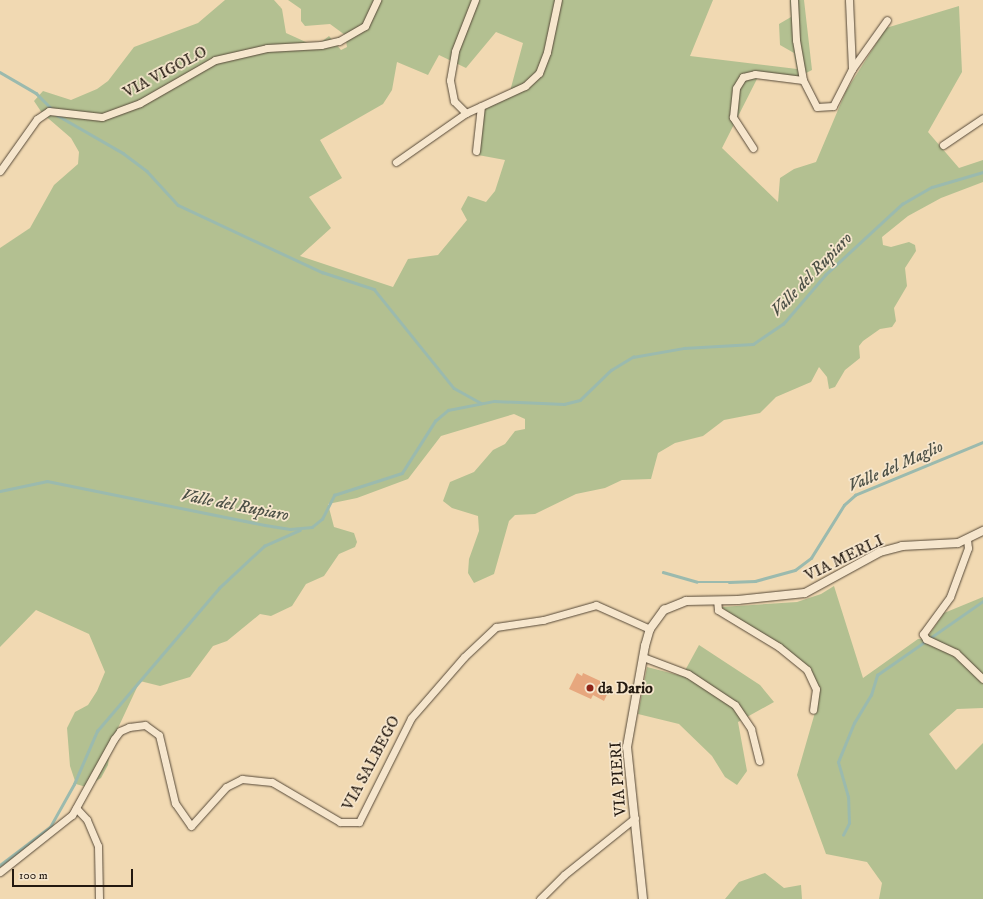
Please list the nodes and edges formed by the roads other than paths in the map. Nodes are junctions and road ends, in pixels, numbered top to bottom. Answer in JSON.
{"nodes":[{"id":1,"x":377,"y":0,"type":"edge"},
{"id":2,"x":476,"y":0,"type":"edge"},
{"id":3,"x":558,"y":0,"type":"edge"},
{"id":4,"x":794,"y":0,"type":"edge"},
{"id":5,"x":849,"y":0,"type":"edge"},
{"id":6,"x":887,"y":20,"type":"dead end"},
{"id":7,"x":852,"y":69,"type":"junction"},
{"id":8,"x":804,"y":80,"type":"junction"},
{"id":9,"x":481,"y":106,"type":"junction"},
{"id":10,"x":466,"y":113,"type":"junction"},
{"id":11,"x":983,"y":118,"type":"edge"},
{"id":12,"x":943,"y":145,"type":"dead end"},
{"id":13,"x":753,"y":148,"type":"dead end"},
{"id":14,"x":476,"y":151,"type":"dead end"},
{"id":15,"x":396,"y":162,"type":"dead end"},
{"id":16,"x":0,"y":171,"type":"edge"},
{"id":17,"x":983,"y":531,"type":"edge"},
{"id":18,"x":967,"y":539,"type":"junction"},
{"id":19,"x":717,"y":600,"type":"junction"},
{"id":20,"x":738,"y":600,"type":"joint"},
{"id":21,"x":650,"y":629,"type":"junction"},
{"id":22,"x":643,"y":658,"type":"junction"},
{"id":23,"x":983,"y":679,"type":"edge"},
{"id":24,"x":813,"y":710,"type":"dead end"},
{"id":25,"x":759,"y":761,"type":"dead end"},
{"id":26,"x":76,"y":808,"type":"junction"},
{"id":27,"x":635,"y":818,"type":"junction"},
{"id":28,"x":0,"y":872,"type":"edge"},
{"id":29,"x":99,"y":899,"type":"edge"},
{"id":30,"x":540,"y":899,"type":"edge"},
{"id":31,"x":643,"y":899,"type":"edge"}],
"edges":[{"from":1,"to":16,"type":"street","name":"VIA VIGOLO"},
{"from":2,"to":10,"type":"street"},
{"from":3,"to":9,"type":"street"},
{"from":4,"to":8,"type":"street"},
{"from":5,"to":7,"type":"street"},
{"from":6,"to":7,"type":"street"},
{"from":7,"to":8,"type":"street"},
{"from":8,"to":13,"type":"street"},
{"from":9,"to":10,"type":"street"},
{"from":9,"to":14,"type":"street"},
{"from":10,"to":15,"type":"street"},
{"from":11,"to":12,"type":"street"},
{"from":17,"to":18,"type":"street","name":"VIA MERLI"},
{"from":18,"to":20,"type":"street","name":"VIA MERLI"},
{"from":18,"to":23,"type":"street"},
{"from":19,"to":20,"type":"street","name":"VIA PIERI"},
{"from":19,"to":21,"type":"street","name":"VIA PIERI"},
{"from":19,"to":24,"type":"street"},
{"from":21,"to":22,"type":"street","name":"VIA PIERI"},
{"from":21,"to":26,"type":"street","name":"VIA SALBEGO"},
{"from":22,"to":25,"type":"street"},
{"from":22,"to":27,"type":"street","name":"VIA PIERI"},
{"from":26,"to":28,"type":"street","name":"VIA SALBEGO"},
{"from":26,"to":29,"type":"street"},
{"from":27,"to":30,"type":"street"},
{"from":27,"to":31,"type":"street","name":"VIA PIERI"}]}
